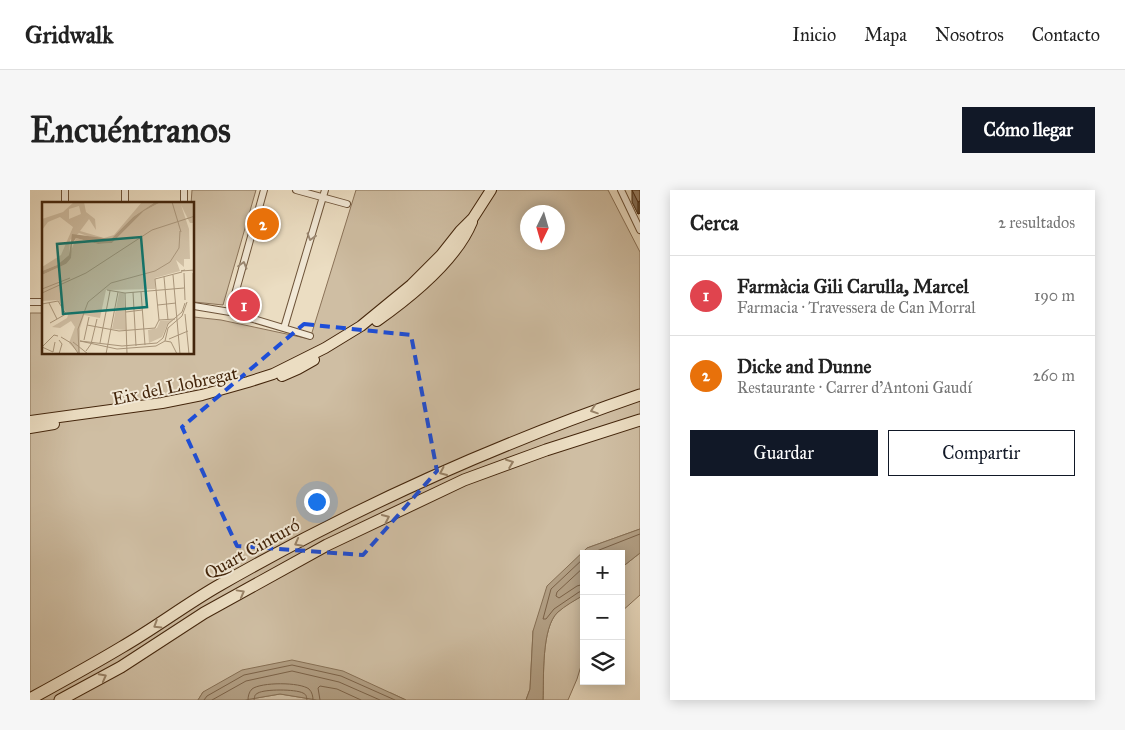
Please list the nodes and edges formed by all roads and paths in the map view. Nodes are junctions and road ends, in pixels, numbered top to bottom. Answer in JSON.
{"nodes":[{"id":1,"x":264,"y":190,"type":"edge"},
{"id":2,"x":296,"y":190,"type":"edge"},
{"id":3,"x":325,"y":190,"type":"edge"},
{"id":4,"x":491,"y":190,"type":"edge"},
{"id":5,"x":621,"y":190,"type":"edge"},
{"id":6,"x":322,"y":198,"type":"junction"},
{"id":7,"x":347,"y":204,"type":"dead end"},
{"id":8,"x":474,"y":218,"type":"junction"},
{"id":9,"x":640,"y":230,"type":"edge"},
{"id":10,"x":195,"y":306,"type":"edge"},
{"id":11,"x":230,"y":312,"type":"junction"},
{"id":12,"x":284,"y":328,"type":"junction"},
{"id":13,"x":310,"y":336,"type":"dead end"},
{"id":14,"x":640,"y":394,"type":"edge"},
{"id":15,"x":640,"y":420,"type":"edge"},
{"id":16,"x":30,"y":421,"type":"edge"},
{"id":17,"x":30,"y":428,"type":"edge"},
{"id":18,"x":30,"y":699,"type":"edge"},
{"id":19,"x":60,"y":700,"type":"edge"}],
"edges":[{"from":11,"to":1,"type":"street","one_way":true},
{"from":2,"to":6,"type":"street"},
{"from":3,"to":6,"type":"street"},
{"from":4,"to":8,"type":"highway","name":"Eix del Llobregat"},
{"from":5,"to":9,"type":"street"},
{"from":6,"to":7,"type":"street"},
{"from":6,"to":12,"type":"street","one_way":true},
{"from":8,"to":16,"type":"highway","name":"Eix del Llobregat"},
{"from":8,"to":17,"type":"highway","name":"Eix del Llobregat"},
{"from":10,"to":11,"type":"street"},
{"from":11,"to":12,"type":"street"},
{"from":12,"to":13,"type":"street"},
{"from":14,"to":18,"type":"highway","name":"Quart Cinturó","one_way":true},
{"from":19,"to":15,"type":"highway","name":"Quart Cinturó","one_way":true}]}
